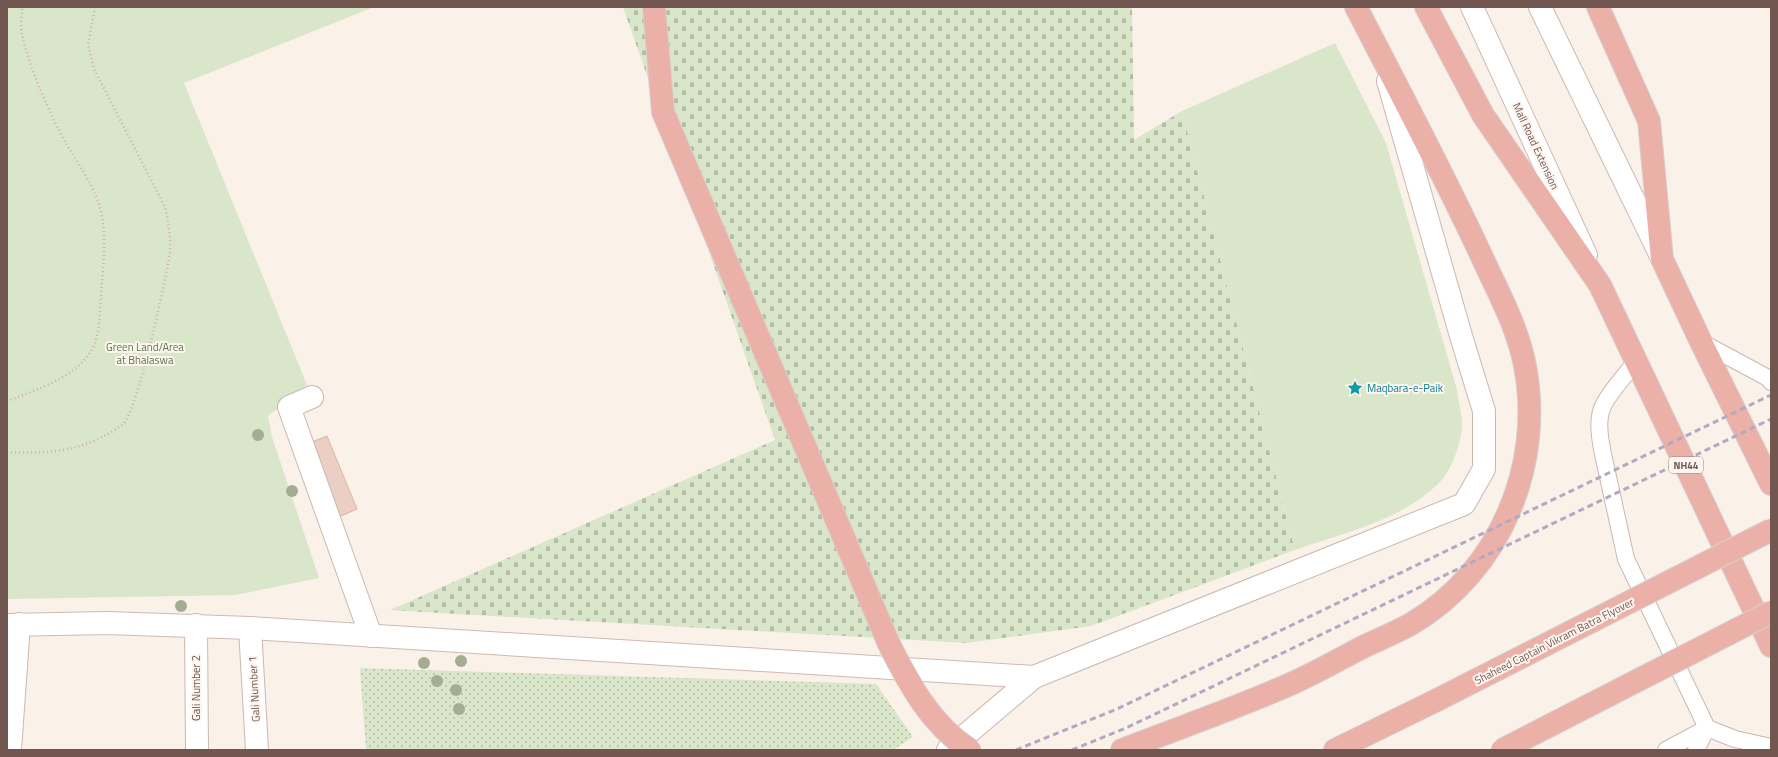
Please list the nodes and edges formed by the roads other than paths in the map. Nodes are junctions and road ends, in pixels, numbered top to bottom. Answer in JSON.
{"nodes":[{"id":1,"x":654,"y":7,"type":"edge"},
{"id":2,"x":1356,"y":7,"type":"edge"},
{"id":3,"x":1426,"y":7,"type":"edge"},
{"id":4,"x":1472,"y":7,"type":"edge"},
{"id":5,"x":1540,"y":7,"type":"edge"},
{"id":6,"x":1598,"y":7,"type":"edge"},
{"id":7,"x":1382,"y":56,"type":"junction"},
{"id":8,"x":1662,"y":258,"type":"junction"},
{"id":9,"x":1600,"y":285,"type":"junction"},
{"id":10,"x":1701,"y":342,"type":"junction"},
{"id":11,"x":1636,"y":361,"type":"junction"},
{"id":12,"x":1771,"y":382,"type":"edge"},
{"id":13,"x":312,"y":397,"type":"dead end"},
{"id":14,"x":1771,"y":484,"type":"edge"},
{"id":15,"x":1771,"y":530,"type":"edge"},
{"id":16,"x":1771,"y":612,"type":"edge"},
{"id":17,"x":13,"y":624,"type":"edge"},
{"id":18,"x":196,"y":626,"type":"junction"},
{"id":19,"x":250,"y":628,"type":"junction"},
{"id":20,"x":370,"y":636,"type":"junction"},
{"id":21,"x":1771,"y":646,"type":"edge"},
{"id":22,"x":1034,"y":677,"type":"junction"},
{"id":23,"x":1707,"y":728,"type":"junction"},
{"id":24,"x":1771,"y":747,"type":"edge"},
{"id":25,"x":10,"y":750,"type":"edge"},
{"id":26,"x":197,"y":750,"type":"edge"},
{"id":27,"x":257,"y":750,"type":"edge"},
{"id":28,"x":948,"y":750,"type":"edge"},
{"id":29,"x":970,"y":750,"type":"edge"},
{"id":30,"x":1122,"y":750,"type":"edge"},
{"id":31,"x":1335,"y":750,"type":"edge"},
{"id":32,"x":1502,"y":750,"type":"edge"},
{"id":33,"x":1666,"y":750,"type":"edge"},
{"id":34,"x":1696,"y":750,"type":"edge"}],
"edges":[{"from":1,"to":29,"type":"highway","bridge":true},
{"from":2,"to":7,"type":"highway"},
{"from":3,"to":9,"type":"highway"},
{"from":4,"to":9,"type":"street","name":"Mall Road Extension"},
{"from":5,"to":8,"type":"street"},
{"from":6,"to":8,"type":"highway"},
{"from":7,"to":22,"type":"street"},
{"from":7,"to":30,"type":"highway"},
{"from":8,"to":10,"type":"highway"},
{"from":9,"to":11,"type":"highway","number":"NH44"},
{"from":10,"to":12,"type":"lane"},
{"from":10,"to":14,"type":"highway"},
{"from":11,"to":21,"type":"highway","number":"NH44"},
{"from":11,"to":23,"type":"lane"},
{"from":13,"to":20,"type":"street"},
{"from":15,"to":31,"type":"highway","name":"Shaheed Captain Vikram Batra Flyover","bridge":true},
{"from":16,"to":32,"type":"highway","bridge":true},
{"from":17,"to":18,"type":"street"},
{"from":17,"to":25,"type":"street"},
{"from":18,"to":19,"type":"street"},
{"from":18,"to":26,"type":"street","name":"Gali Number 2"},
{"from":19,"to":20,"type":"street"},
{"from":19,"to":27,"type":"street","name":"Gali Number 1"},
{"from":20,"to":22,"type":"street"},
{"from":22,"to":28,"type":"street"},
{"from":23,"to":24,"type":"lane"},
{"from":23,"to":33,"type":"lane"},
{"from":23,"to":34,"type":"lane"}]}
